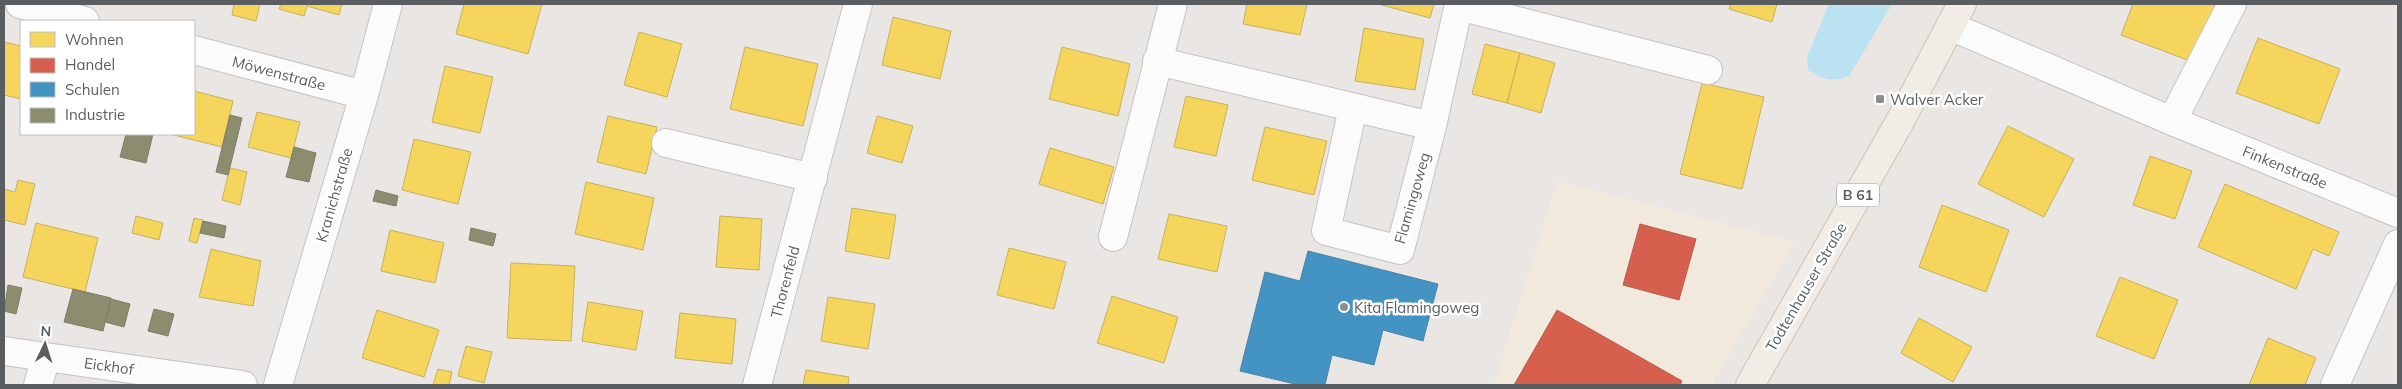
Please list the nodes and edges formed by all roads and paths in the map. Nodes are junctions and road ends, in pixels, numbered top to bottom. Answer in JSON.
{"nodes":[{"id":1,"x":20,"y":4,"type":"edge"},
{"id":2,"x":388,"y":4,"type":"edge"},
{"id":3,"x":858,"y":4,"type":"edge"},
{"id":4,"x":1173,"y":4,"type":"edge"},
{"id":5,"x":2232,"y":4,"type":"edge"},
{"id":6,"x":1459,"y":5,"type":"edge"},
{"id":7,"x":1956,"y":15,"type":"edge"},
{"id":8,"x":81,"y":20,"type":"edge"},
{"id":9,"x":195,"y":50,"type":"edge"},
{"id":10,"x":1157,"y":61,"type":"junction"},
{"id":11,"x":1708,"y":70,"type":"dead end"},
{"id":12,"x":364,"y":96,"type":"junction"},
{"id":13,"x":1353,"y":108,"type":"junction"},
{"id":14,"x":2172,"y":121,"type":"junction"},
{"id":15,"x":1432,"y":126,"type":"junction"},
{"id":16,"x":666,"y":144,"type":"dead end"},
{"id":17,"x":814,"y":178,"type":"junction"},
{"id":18,"x":2398,"y":213,"type":"edge"},
{"id":19,"x":1114,"y":237,"type":"dead end"},
{"id":20,"x":2398,"y":244,"type":"edge"},
{"id":21,"x":4,"y":351,"type":"edge"},
{"id":22,"x":46,"y":357,"type":"junction"},
{"id":23,"x":38,"y":385,"type":"edge"},
{"id":24,"x":243,"y":385,"type":"edge"},
{"id":25,"x":278,"y":385,"type":"edge"},
{"id":26,"x":757,"y":385,"type":"edge"},
{"id":27,"x":1750,"y":385,"type":"edge"},
{"id":28,"x":2335,"y":385,"type":"edge"}],
"edges":[{"from":1,"to":8,"type":"street"},
{"from":2,"to":12,"type":"street","name":"Kranichstraße"},
{"from":3,"to":17,"type":"street","name":"Thorenfeld"},
{"from":4,"to":10,"type":"street"},
{"from":5,"to":14,"type":"street"},
{"from":6,"to":11,"type":"street","name":"Flamingoweg"},
{"from":6,"to":15,"type":"street","name":"Flamingoweg"},
{"from":7,"to":14,"type":"street","name":"Finkenstraße"},
{"from":7,"to":27,"type":"main road","name":"Todtenhauser Straße","number":"B 61"},
{"from":9,"to":12,"type":"street","name":"Möwenstraße"},
{"from":10,"to":13,"type":"street"},
{"from":10,"to":19,"type":"street"},
{"from":12,"to":25,"type":"street","name":"Kranichstraße"},
{"from":13,"to":15,"type":"street"},
{"from":13,"to":15,"type":"street","name":"Flamingoweg"},
{"from":14,"to":18,"type":"street","name":"Finkenstraße"},
{"from":16,"to":17,"type":"street"},
{"from":17,"to":26,"type":"street","name":"Thorenfeld"},
{"from":20,"to":28,"type":"street"},
{"from":21,"to":22,"type":"street","name":"Eickhof"},
{"from":22,"to":23,"type":"street"},
{"from":22,"to":24,"type":"street","name":"Eickhof"}]}
